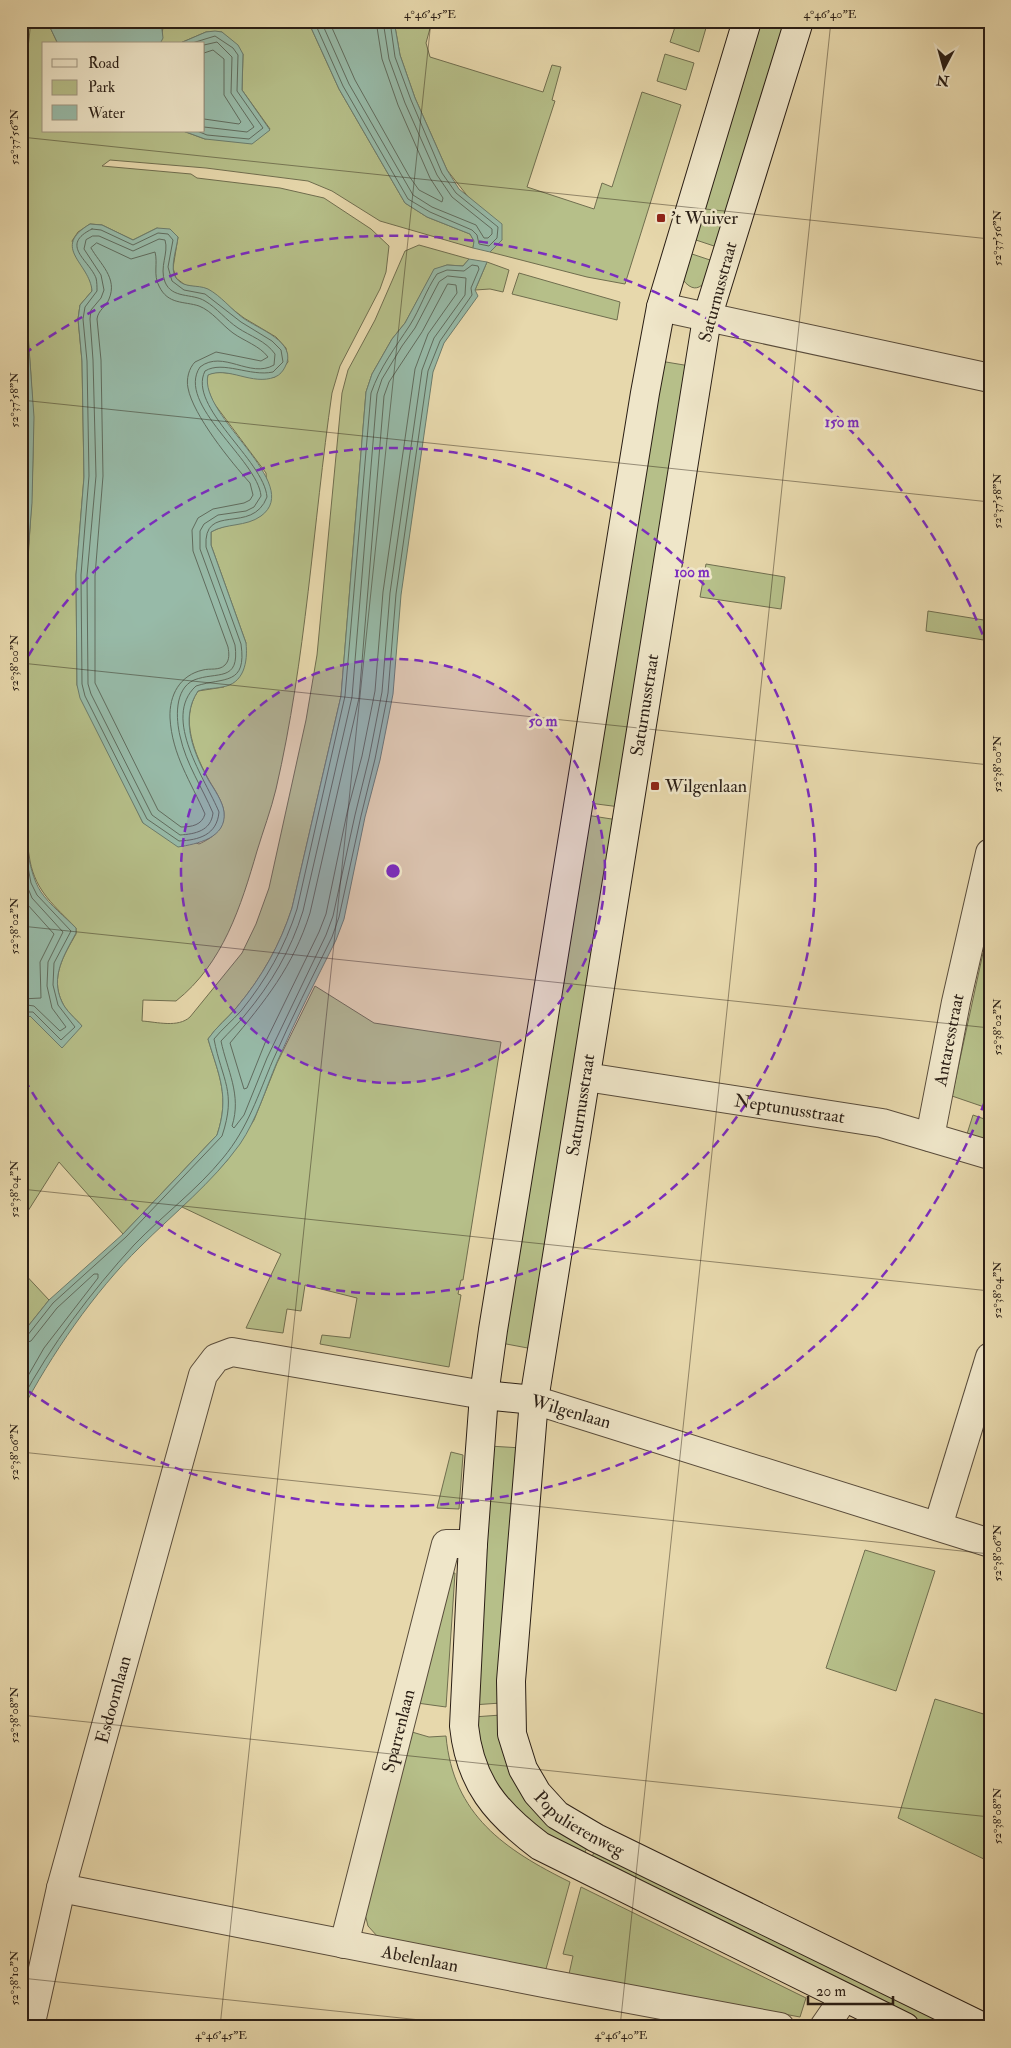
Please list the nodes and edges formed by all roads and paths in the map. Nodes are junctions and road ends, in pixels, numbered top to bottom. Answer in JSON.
{"nodes":[{"id":1,"x":747,"y":21,"type":"edge"},
{"id":2,"x":799,"y":21,"type":"edge"},
{"id":3,"x":660,"y":306,"type":"junction"},
{"id":4,"x":708,"y":318,"type":"junction"},
{"id":5,"x":990,"y":378,"type":"edge"},
{"id":6,"x":990,"y":853,"type":"edge"},
{"id":7,"x":980,"y":944,"type":"edge"},
{"id":8,"x":586,"y":1077,"type":"junction"},
{"id":9,"x":930,"y":1137,"type":"junction"},
{"id":10,"x":990,"y":1155,"type":"edge"},
{"id":11,"x":990,"y":1357,"type":"edge"},
{"id":12,"x":203,"y":1375,"type":"joint"},
{"id":13,"x":484,"y":1395,"type":"junction"},
{"id":14,"x":534,"y":1400,"type":"junction"},
{"id":15,"x":938,"y":1526,"type":"junction"},
{"id":16,"x":990,"y":1543,"type":"edge"},
{"id":17,"x":473,"y":1544,"type":"junction"},
{"id":18,"x":61,"y":1888,"type":"junction"},
{"id":19,"x":344,"y":1944,"type":"junction"},
{"id":20,"x":844,"y":1998,"type":"junction"},
{"id":21,"x":30,"y":2027,"type":"edge"},
{"id":22,"x":780,"y":2027,"type":"edge"},
{"id":23,"x":824,"y":2027,"type":"edge"},
{"id":24,"x":904,"y":2027,"type":"edge"},
{"id":25,"x":983,"y":2027,"type":"edge"}],
"edges":[{"from":1,"to":3,"type":"street"},
{"from":2,"to":4,"type":"street","name":"Saturnusstraat"},
{"from":3,"to":4,"type":"street"},
{"from":3,"to":13,"type":"street"},
{"from":4,"to":5,"type":"street"},
{"from":4,"to":8,"type":"street","name":"Saturnusstraat"},
{"from":6,"to":7,"type":"street","name":"Antaresstraat"},
{"from":7,"to":9,"type":"street","name":"Antaresstraat"},
{"from":8,"to":9,"type":"street","name":"Neptunusstraat"},
{"from":8,"to":14,"type":"street","name":"Saturnusstraat"},
{"from":9,"to":10,"type":"street","name":"Neptunusstraat"},
{"from":11,"to":15,"type":"street"},
{"from":12,"to":13,"type":"street","name":"Wilgenlaan"},
{"from":12,"to":18,"type":"street","name":"Esdoornlaan"},
{"from":13,"to":14,"type":"street","name":"Wilgenlaan"},
{"from":13,"to":17,"type":"street","name":"Populierenweg"},
{"from":14,"to":15,"type":"street","name":"Wilgenlaan"},
{"from":14,"to":25,"type":"street","name":"Populierenweg"},
{"from":15,"to":16,"type":"street","name":"Wilgenlaan"},
{"from":17,"to":19,"type":"street","name":"Sparrenlaan"},
{"from":17,"to":20,"type":"street","name":"Populierenweg"},
{"from":18,"to":19,"type":"street","name":"Abelenlaan"},
{"from":18,"to":21,"type":"street","name":"Esdoornlaan"},
{"from":19,"to":22,"type":"street","name":"Abelenlaan"},
{"from":20,"to":23,"type":"street"},
{"from":20,"to":24,"type":"street","name":"Populierenweg"}]}
